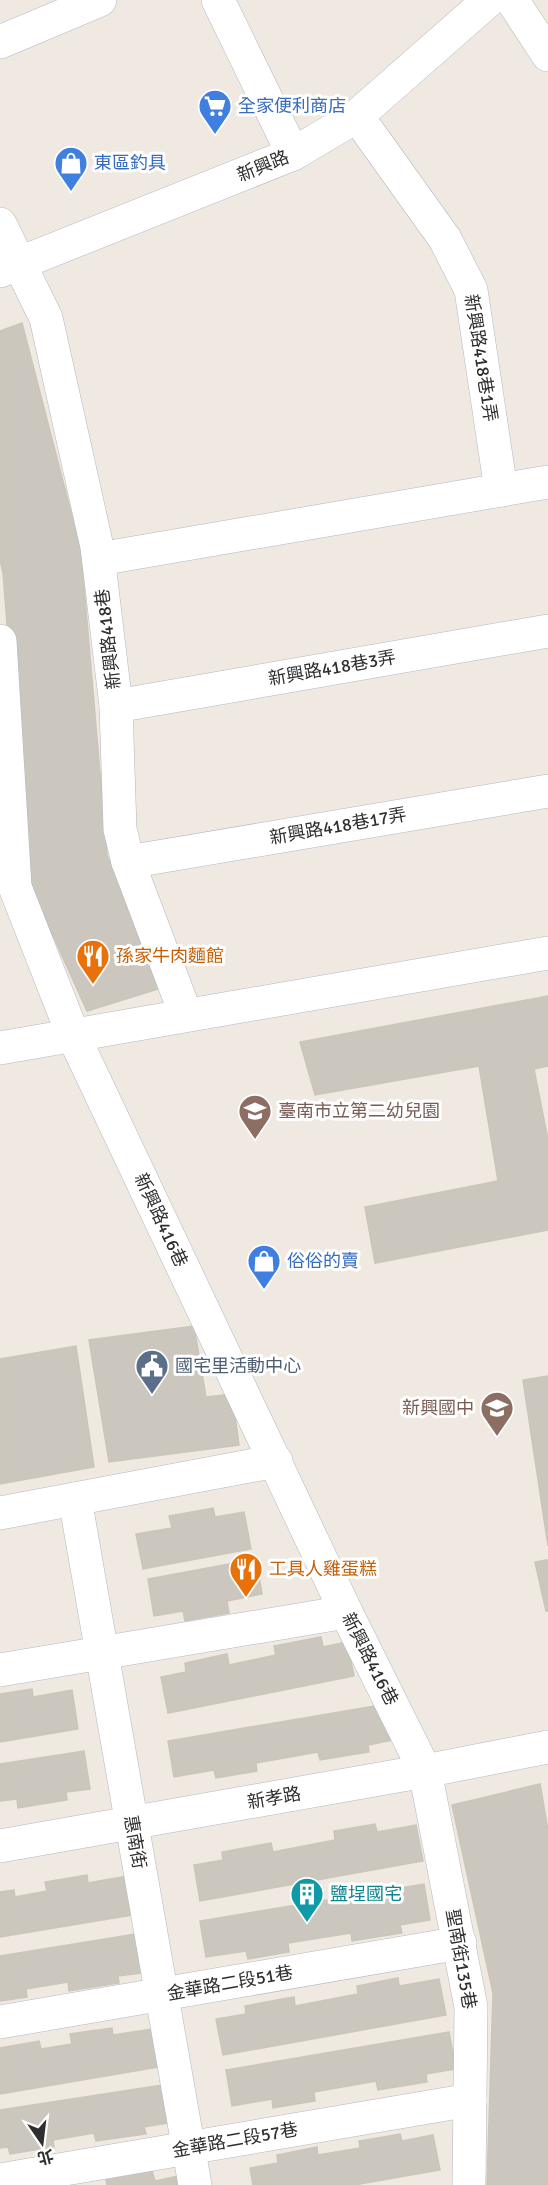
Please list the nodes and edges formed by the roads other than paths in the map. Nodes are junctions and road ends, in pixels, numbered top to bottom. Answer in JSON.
{"nodes":[{"id":1,"x":100,"y":0,"type":"edge"},
{"id":2,"x":218,"y":0,"type":"edge"},
{"id":3,"x":489,"y":0,"type":"edge"},
{"id":4,"x":512,"y":0,"type":"edge"},
{"id":5,"x":0,"y":42,"type":"edge"},
{"id":6,"x":548,"y":55,"type":"edge"},
{"id":7,"x":357,"y":116,"type":"junction"},
{"id":8,"x":293,"y":154,"type":"junction"},
{"id":9,"x":0,"y":224,"type":"edge"},
{"id":10,"x":10,"y":267,"type":"edge"},
{"id":11,"x":548,"y":482,"type":"edge"},
{"id":12,"x":501,"y":490,"type":"junction"},
{"id":13,"x":99,"y":559,"type":"junction"},
{"id":14,"x":548,"y":631,"type":"edge"},
{"id":15,"x":0,"y":641,"type":"edge"},
{"id":16,"x":116,"y":706,"type":"junction"},
{"id":17,"x":3,"y":736,"type":"edge"},
{"id":18,"x":548,"y":791,"type":"edge"},
{"id":19,"x":128,"y":862,"type":"junction"},
{"id":20,"x":8,"y":888,"type":"edge"},
{"id":21,"x":548,"y":953,"type":"edge"},
{"id":22,"x":186,"y":1015,"type":"junction"},
{"id":23,"x":73,"y":1035,"type":"junction"},
{"id":24,"x":0,"y":1048,"type":"edge"},
{"id":25,"x":276,"y":1461,"type":"junction"},
{"id":26,"x":75,"y":1499,"type":"junction"},
{"id":27,"x":0,"y":1513,"type":"edge"},
{"id":28,"x":346,"y":1612,"type":"junction"},
{"id":29,"x":102,"y":1653,"type":"junction"},
{"id":30,"x":0,"y":1670,"type":"edge"},
{"id":31,"x":548,"y":1747,"type":"edge"},
{"id":32,"x":426,"y":1771,"type":"junction"},
{"id":33,"x":132,"y":1823,"type":"junction"},
{"id":34,"x":0,"y":1846,"type":"edge"},
{"id":35,"x":460,"y":1943,"type":"junction"},
{"id":36,"x":161,"y":1995,"type":"junction"},
{"id":37,"x":0,"y":2022,"type":"edge"},
{"id":38,"x":470,"y":2100,"type":"junction"},
{"id":39,"x":188,"y":2148,"type":"junction"},
{"id":40,"x":0,"y":2180,"type":"edge"},
{"id":41,"x":195,"y":2185,"type":"edge"},
{"id":42,"x":469,"y":2185,"type":"edge"}],
"edges":[{"from":1,"to":5,"type":"street"},
{"from":2,"to":8,"type":"street"},
{"from":3,"to":7,"type":"street","name":"新興路"},
{"from":4,"to":6,"type":"street"},
{"from":7,"to":8,"type":"street","name":"新興路"},
{"from":7,"to":12,"type":"street","name":"新興路418巷1弄"},
{"from":8,"to":10,"type":"street","name":"新興路"},
{"from":9,"to":10,"type":"street","name":"新興路418巷"},
{"from":10,"to":13,"type":"street","name":"新興路418巷"},
{"from":11,"to":12,"type":"street"},
{"from":12,"to":13,"type":"street"},
{"from":13,"to":16,"type":"street","name":"新興路418巷"},
{"from":14,"to":16,"type":"street","name":"新興路418巷3弄"},
{"from":15,"to":17,"type":"street","name":"新興路416巷"},
{"from":16,"to":19,"type":"street","name":"新興路418巷"},
{"from":17,"to":20,"type":"street","name":"新興路416巷"},
{"from":18,"to":19,"type":"street","name":"新興路418巷17弄"},
{"from":19,"to":22,"type":"street","name":"新興路418巷"},
{"from":20,"to":23,"type":"street","name":"新興路416巷"},
{"from":21,"to":22,"type":"street"},
{"from":22,"to":23,"type":"street"},
{"from":23,"to":24,"type":"street"},
{"from":23,"to":25,"type":"street","name":"新興路416巷"},
{"from":25,"to":26,"type":"street"},
{"from":25,"to":28,"type":"street","name":"新興路416巷"},
{"from":26,"to":27,"type":"street"},
{"from":26,"to":29,"type":"street","name":"惠南街"},
{"from":28,"to":29,"type":"street"},
{"from":28,"to":32,"type":"street","name":"新興路416巷"},
{"from":29,"to":30,"type":"street"},
{"from":29,"to":33,"type":"street","name":"惠南街"},
{"from":31,"to":32,"type":"street","name":"新孝路"},
{"from":32,"to":33,"type":"street","name":"新孝路"},
{"from":32,"to":35,"type":"street","name":"聖南街135巷"},
{"from":33,"to":34,"type":"street","name":"新孝路"},
{"from":33,"to":36,"type":"street","name":"惠南街"},
{"from":35,"to":36,"type":"street","name":"金華路二段51巷"},
{"from":35,"to":38,"type":"street","name":"聖南街135巷"},
{"from":36,"to":37,"type":"street","name":"金華路二段51巷"},
{"from":36,"to":39,"type":"street","name":"惠南街"},
{"from":38,"to":39,"type":"street","name":"金華路二段57巷"},
{"from":38,"to":42,"type":"street","name":"聖南街135巷"},
{"from":39,"to":40,"type":"street","name":"金華路二段57巷"},
{"from":39,"to":41,"type":"street","name":"惠南街"}]}
